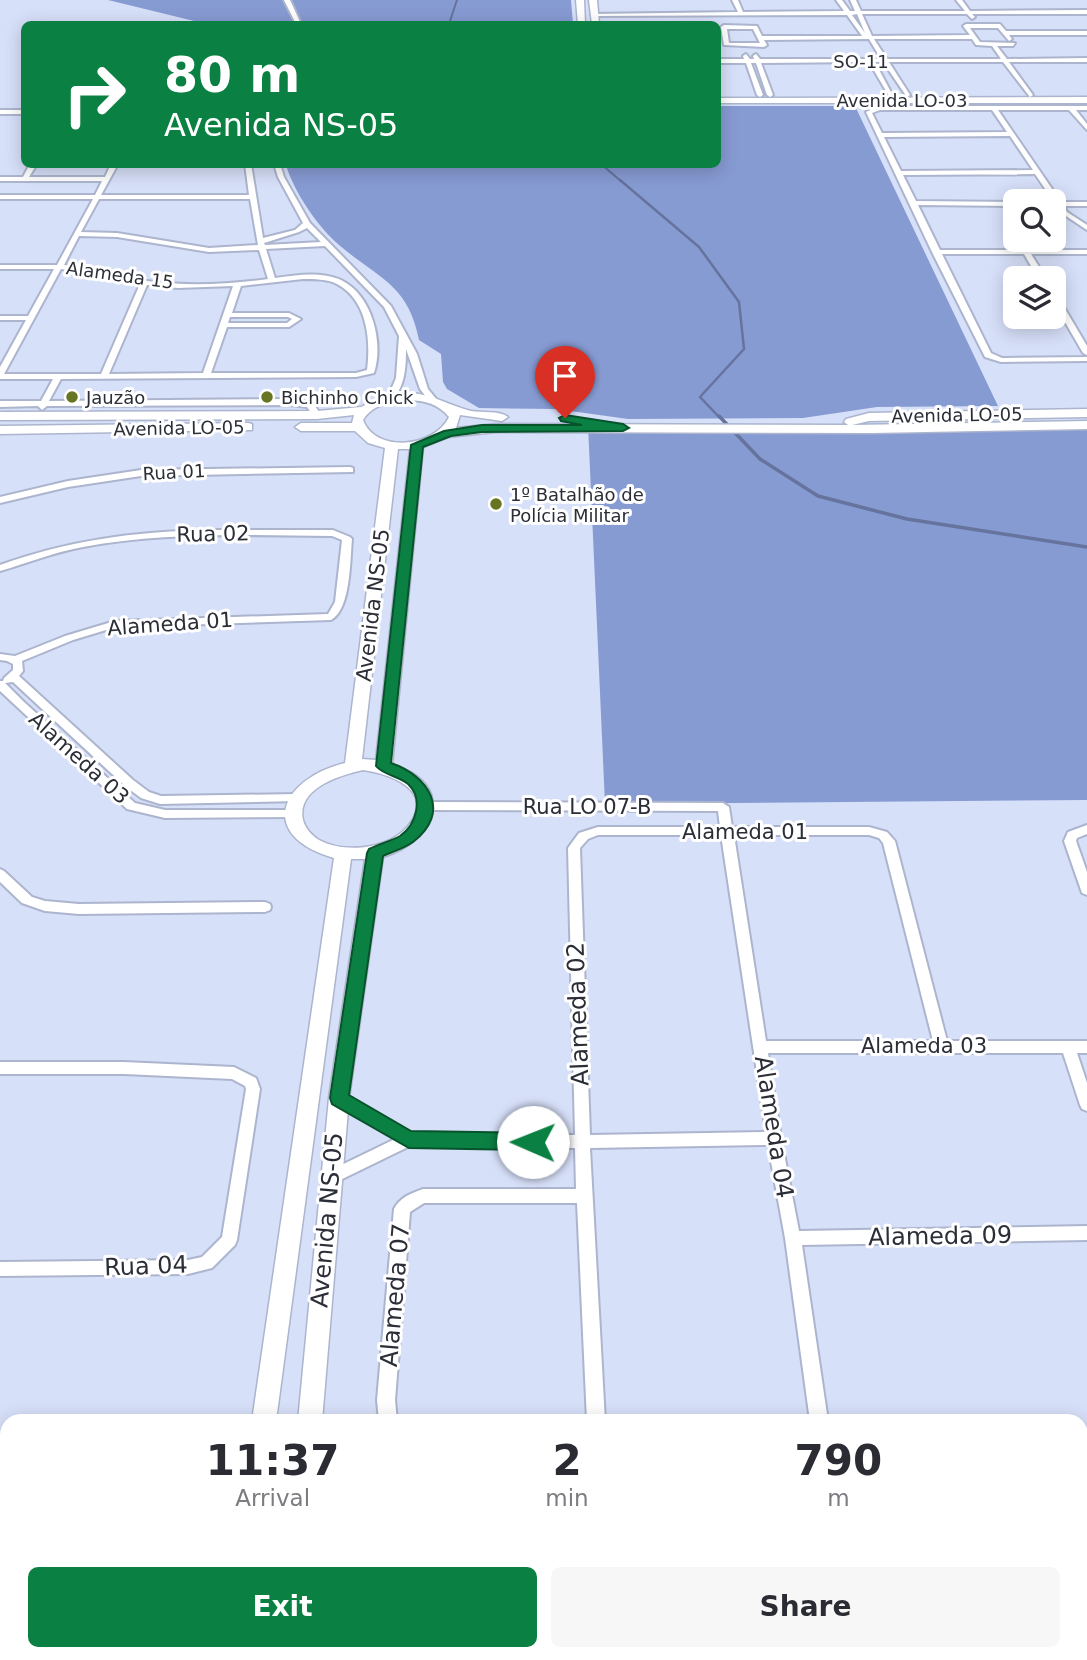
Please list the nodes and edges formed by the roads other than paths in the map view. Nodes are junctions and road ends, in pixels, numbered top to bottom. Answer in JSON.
{"nodes":[{"id":1,"x":287,"y":0,"type":"edge"},
{"id":2,"x":580,"y":0,"type":"edge"},
{"id":3,"x":593,"y":0,"type":"edge"},
{"id":4,"x":726,"y":0,"type":"edge"},
{"id":5,"x":735,"y":0,"type":"edge"},
{"id":6,"x":839,"y":0,"type":"edge"},
{"id":7,"x":853,"y":0,"type":"edge"},
{"id":8,"x":962,"y":0,"type":"edge"},
{"id":9,"x":1087,"y":12,"type":"edge"},
{"id":10,"x":732,"y":13,"type":"junction"},
{"id":11,"x":741,"y":13,"type":"junction"},
{"id":12,"x":847,"y":13,"type":"junction"},
{"id":13,"x":861,"y":13,"type":"junction"},
{"id":14,"x":972,"y":13,"type":"junction"},
{"id":15,"x":595,"y":14,"type":"junction"},
{"id":16,"x":298,"y":21,"type":"edge"},
{"id":17,"x":582,"y":21,"type":"edge"},
{"id":18,"x":596,"y":21,"type":"edge"},
{"id":19,"x":981,"y":26,"type":"junction"},
{"id":20,"x":972,"y":35,"type":"junction"},
{"id":21,"x":1006,"y":35,"type":"junction"},
{"id":22,"x":1087,"y":35,"type":"edge"},
{"id":23,"x":759,"y":36,"type":"junction"},
{"id":24,"x":866,"y":36,"type":"junction"},
{"id":25,"x":721,"y":37,"type":"edge"},
{"id":26,"x":994,"y":45,"type":"junction"},
{"id":27,"x":1003,"y":45,"type":"junction"},
{"id":28,"x":743,"y":46,"type":"junction"},
{"id":29,"x":752,"y":46,"type":"junction"},
{"id":30,"x":1004,"y":60,"type":"junction"},
{"id":31,"x":1012,"y":60,"type":"junction"},
{"id":32,"x":1087,"y":60,"type":"edge"},
{"id":33,"x":721,"y":61,"type":"edge"},
{"id":34,"x":748,"y":61,"type":"junction"},
{"id":35,"x":757,"y":61,"type":"junction"},
{"id":36,"x":873,"y":61,"type":"junction"},
{"id":37,"x":884,"y":61,"type":"junction"},
{"id":38,"x":1033,"y":94,"type":"junction"},
{"id":39,"x":721,"y":95,"type":"edge"},
{"id":40,"x":765,"y":95,"type":"junction"},
{"id":41,"x":891,"y":95,"type":"junction"},
{"id":42,"x":907,"y":95,"type":"junction"},
{"id":43,"x":1087,"y":97,"type":"edge"},
{"id":44,"x":721,"y":101,"type":"edge"},
{"id":45,"x":994,"y":108,"type":"junction"},
{"id":46,"x":1071,"y":108,"type":"junction"},
{"id":47,"x":1087,"y":108,"type":"edge"},
{"id":48,"x":0,"y":112,"type":"edge"},
{"id":49,"x":21,"y":112,"type":"edge"},
{"id":50,"x":1087,"y":128,"type":"edge"},
{"id":51,"x":1012,"y":134,"type":"junction"},
{"id":52,"x":880,"y":135,"type":"junction"},
{"id":53,"x":32,"y":168,"type":"edge"},
{"id":54,"x":113,"y":168,"type":"edge"},
{"id":55,"x":248,"y":168,"type":"edge"},
{"id":56,"x":279,"y":168,"type":"edge"},
{"id":57,"x":1037,"y":172,"type":"junction"},
{"id":58,"x":898,"y":173,"type":"junction"},
{"id":59,"x":0,"y":179,"type":"edge"},
{"id":60,"x":25,"y":179,"type":"junction"},
{"id":61,"x":107,"y":179,"type":"junction"},
{"id":62,"x":1048,"y":189,"type":"edge"},
{"id":63,"x":0,"y":197,"type":"edge"},
{"id":64,"x":98,"y":197,"type":"junction"},
{"id":65,"x":252,"y":197,"type":"junction"},
{"id":66,"x":913,"y":203,"type":"junction"},
{"id":67,"x":1003,"y":204,"type":"edge"},
{"id":68,"x":1066,"y":204,"type":"edge"},
{"id":69,"x":1087,"y":204,"type":"edge"},
{"id":70,"x":1066,"y":213,"type":"edge"},
{"id":71,"x":1066,"y":214,"type":"edge"},
{"id":72,"x":1087,"y":215,"type":"edge"},
{"id":73,"x":307,"y":224,"type":"junction"},
{"id":74,"x":83,"y":226,"type":"junction"},
{"id":75,"x":1087,"y":228,"type":"edge"},
{"id":76,"x":78,"y":234,"type":"junction"},
{"id":77,"x":325,"y":244,"type":"junction"},
{"id":78,"x":261,"y":245,"type":"junction"},
{"id":79,"x":936,"y":252,"type":"junction"},
{"id":80,"x":1003,"y":252,"type":"edge"},
{"id":81,"x":1026,"y":252,"type":"edge"},
{"id":82,"x":1066,"y":252,"type":"edge"},
{"id":83,"x":1087,"y":252,"type":"edge"},
{"id":84,"x":1035,"y":266,"type":"edge"},
{"id":85,"x":0,"y":267,"type":"edge"},
{"id":86,"x":61,"y":267,"type":"junction"},
{"id":87,"x":272,"y":281,"type":"junction"},
{"id":88,"x":144,"y":282,"type":"junction"},
{"id":89,"x":238,"y":284,"type":"junction"},
{"id":90,"x":228,"y":315,"type":"junction"},
{"id":91,"x":1066,"y":317,"type":"edge"},
{"id":92,"x":0,"y":318,"type":"edge"},
{"id":93,"x":32,"y":318,"type":"junction"},
{"id":94,"x":224,"y":325,"type":"junction"},
{"id":95,"x":402,"y":337,"type":"junction"},
{"id":96,"x":1087,"y":353,"type":"edge"},
{"id":97,"x":1087,"y":359,"type":"edge"},
{"id":98,"x":0,"y":376,"type":"edge"},
{"id":99,"x":104,"y":376,"type":"junction"},
{"id":100,"x":206,"y":376,"type":"junction"},
{"id":101,"x":58,"y":377,"type":"junction"},
{"id":102,"x":389,"y":399,"type":"junction"},
{"id":103,"x":433,"y":400,"type":"junction"},
{"id":104,"x":0,"y":404,"type":"edge"},
{"id":105,"x":41,"y":409,"type":"junction"},
{"id":106,"x":451,"y":409,"type":"junction"},
{"id":107,"x":364,"y":410,"type":"junction"},
{"id":108,"x":1087,"y":413,"type":"edge"},
{"id":109,"x":0,"y":416,"type":"edge"},
{"id":110,"x":1087,"y":425,"type":"edge"},
{"id":111,"x":358,"y":427,"type":"junction"},
{"id":112,"x":829,"y":427,"type":"junction"},
{"id":113,"x":623,"y":428,"type":"junction"},
{"id":114,"x":0,"y":429,"type":"edge"},
{"id":115,"x":448,"y":433,"type":"junction"},
{"id":116,"x":392,"y":445,"type":"junction"},
{"id":117,"x":417,"y":445,"type":"junction"},
{"id":118,"x":350,"y":470,"type":"dead end"},
{"id":119,"x":0,"y":500,"type":"edge"},
{"id":120,"x":0,"y":568,"type":"edge"},
{"id":121,"x":331,"y":617,"type":"joint"},
{"id":122,"x":0,"y":657,"type":"edge"},
{"id":123,"x":15,"y":660,"type":"junction"},
{"id":124,"x":14,"y":677,"type":"junction"},
{"id":125,"x":0,"y":684,"type":"edge"},
{"id":126,"x":353,"y":765,"type":"junction"},
{"id":127,"x":384,"y":766,"type":"junction"},
{"id":128,"x":295,"y":806,"type":"junction"},
{"id":129,"x":425,"y":806,"type":"junction"},
{"id":130,"x":1087,"y":829,"type":"edge"},
{"id":131,"x":598,"y":831,"type":"joint"},
{"id":132,"x":728,"y":833,"type":"junction"},
{"id":133,"x":375,"y":853,"type":"junction"},
{"id":134,"x":343,"y":855,"type":"junction"},
{"id":135,"x":0,"y":874,"type":"edge"},
{"id":136,"x":1087,"y":890,"type":"edge"},
{"id":137,"x":265,"y":907,"type":"dead end"},
{"id":138,"x":941,"y":1046,"type":"junction"},
{"id":139,"x":761,"y":1047,"type":"junction"},
{"id":140,"x":1068,"y":1047,"type":"junction"},
{"id":141,"x":1087,"y":1047,"type":"edge"},
{"id":142,"x":0,"y":1069,"type":"edge"},
{"id":143,"x":339,"y":1098,"type":"junction"},
{"id":144,"x":1087,"y":1105,"type":"edge"},
{"id":145,"x":774,"y":1138,"type":"junction"},
{"id":146,"x":409,"y":1140,"type":"junction"},
{"id":147,"x":582,"y":1142,"type":"junction"},
{"id":148,"x":330,"y":1178,"type":"junction"},
{"id":149,"x":584,"y":1196,"type":"junction"},
{"id":150,"x":1087,"y":1233,"type":"edge"},
{"id":151,"x":793,"y":1238,"type":"junction"},
{"id":152,"x":0,"y":1269,"type":"edge"},
{"id":153,"x":386,"y":1400,"type":"joint"},
{"id":154,"x":265,"y":1414,"type":"edge"},
{"id":155,"x":311,"y":1414,"type":"edge"},
{"id":156,"x":387,"y":1414,"type":"edge"},
{"id":157,"x":596,"y":1414,"type":"edge"},
{"id":158,"x":818,"y":1414,"type":"edge"}],
"edges":[{"from":1,"to":16,"type":"street"},
{"from":2,"to":17,"type":"street"},
{"from":3,"to":15,"type":"street"},
{"from":4,"to":10,"type":"street"},
{"from":5,"to":11,"type":"street"},
{"from":6,"to":12,"type":"street"},
{"from":7,"to":13,"type":"street"},
{"from":8,"to":14,"type":"street"},
{"from":9,"to":14,"type":"street"},
{"from":10,"to":11,"type":"street"},
{"from":10,"to":15,"type":"street"},
{"from":11,"to":12,"type":"street"},
{"from":12,"to":13,"type":"street"},
{"from":12,"to":24,"type":"street"},
{"from":13,"to":14,"type":"street"},
{"from":13,"to":24,"type":"street"},
{"from":14,"to":19,"type":"street"},
{"from":15,"to":18,"type":"street"},
{"from":19,"to":20,"type":"street"},
{"from":19,"to":21,"type":"street"},
{"from":20,"to":24,"type":"street"},
{"from":20,"to":26,"type":"street"},
{"from":21,"to":22,"type":"street"},
{"from":21,"to":27,"type":"street"},
{"from":23,"to":24,"type":"street"},
{"from":23,"to":25,"type":"street"},
{"from":23,"to":29,"type":"street"},
{"from":24,"to":36,"type":"street"},
{"from":24,"to":37,"type":"street"},
{"from":25,"to":28,"type":"street"},
{"from":26,"to":27,"type":"street"},
{"from":26,"to":30,"type":"street"},
{"from":27,"to":31,"type":"street"},
{"from":28,"to":29,"type":"street"},
{"from":28,"to":34,"type":"street"},
{"from":29,"to":35,"type":"street"},
{"from":30,"to":31,"type":"street","name":"SO-11"},
{"from":30,"to":37,"type":"street","name":"SO-11"},
{"from":30,"to":38,"type":"street"},
{"from":31,"to":32,"type":"street","name":"SO-11"},
{"from":31,"to":38,"type":"street"},
{"from":33,"to":34,"type":"street","name":"SO-11"},
{"from":34,"to":35,"type":"street","name":"SO-11"},
{"from":34,"to":40,"type":"street"},
{"from":35,"to":36,"type":"street","name":"SO-11"},
{"from":35,"to":40,"type":"street"},
{"from":36,"to":37,"type":"street","name":"SO-11"},
{"from":36,"to":41,"type":"street"},
{"from":37,"to":42,"type":"street"},
{"from":38,"to":42,"type":"street","name":"Avenida LO-03"},
{"from":38,"to":43,"type":"street","name":"Avenida LO-03"},
{"from":39,"to":40,"type":"street","name":"Avenida LO-03"},
{"from":40,"to":41,"type":"street","name":"Avenida LO-03"},
{"from":41,"to":42,"type":"street","name":"Avenida LO-03"},
{"from":43,"to":44,"type":"street","name":"Avenida LO-03"},
{"from":45,"to":46,"type":"street"},
{"from":45,"to":51,"type":"street"},
{"from":45,"to":52,"type":"street"},
{"from":46,"to":47,"type":"street"},
{"from":46,"to":50,"type":"street"},
{"from":48,"to":49,"type":"street"},
{"from":51,"to":52,"type":"street"},
{"from":51,"to":57,"type":"street"},
{"from":52,"to":58,"type":"street"},
{"from":53,"to":60,"type":"street"},
{"from":54,"to":61,"type":"street"},
{"from":55,"to":65,"type":"street"},
{"from":56,"to":73,"type":"street"},
{"from":57,"to":58,"type":"street"},
{"from":57,"to":62,"type":"street"},
{"from":58,"to":66,"type":"street"},
{"from":59,"to":60,"type":"street"},
{"from":60,"to":61,"type":"street"},
{"from":61,"to":64,"type":"street"},
{"from":63,"to":64,"type":"street"},
{"from":64,"to":65,"type":"street"},
{"from":64,"to":74,"type":"street"},
{"from":65,"to":78,"type":"street"},
{"from":66,"to":67,"type":"street"},
{"from":66,"to":79,"type":"street"},
{"from":68,"to":69,"type":"street"},
{"from":70,"to":72,"type":"street"},
{"from":71,"to":75,"type":"street"},
{"from":73,"to":77,"type":"street"},
{"from":73,"to":78,"type":"street"},
{"from":74,"to":76,"type":"street"},
{"from":74,"to":78,"type":"street"},
{"from":76,"to":78,"type":"street"},
{"from":76,"to":86,"type":"street"},
{"from":77,"to":78,"type":"street"},
{"from":77,"to":95,"type":"street"},
{"from":78,"to":87,"type":"street"},
{"from":79,"to":80,"type":"street"},
{"from":79,"to":97,"type":"street"},
{"from":81,"to":84,"type":"street"},
{"from":82,"to":83,"type":"street"},
{"from":85,"to":86,"type":"street","name":"Alameda 15"},
{"from":86,"to":88,"type":"street","name":"Alameda 15"},
{"from":86,"to":93,"type":"street"},
{"from":87,"to":89,"type":"street","name":"Alameda 15"},
{"from":87,"to":100,"type":"street","name":"Alameda 15"},
{"from":88,"to":89,"type":"street","name":"Alameda 15"},
{"from":88,"to":99,"type":"street"},
{"from":89,"to":90,"type":"street"},
{"from":90,"to":94,"type":"street"},
{"from":90,"to":94,"type":"street"},
{"from":91,"to":96,"type":"street"},
{"from":92,"to":93,"type":"street"},
{"from":93,"to":98,"type":"street"},
{"from":94,"to":100,"type":"street"},
{"from":95,"to":102,"type":"street"},
{"from":95,"to":103,"type":"street"},
{"from":98,"to":101,"type":"street"},
{"from":99,"to":100,"type":"street"},
{"from":99,"to":101,"type":"street"},
{"from":101,"to":105,"type":"street"},
{"from":102,"to":103,"type":"street"},
{"from":102,"to":107,"type":"street","name":"Avenida LO-05"},
{"from":103,"to":106,"type":"street","name":"Avenida LO-05"},
{"from":104,"to":105,"type":"street"},
{"from":105,"to":107,"type":"street","name":"Avenida LO-05"},
{"from":105,"to":109,"type":"street","name":"Avenida LO-05"},
{"from":106,"to":113,"type":"street","name":"Avenida LO-05"},
{"from":106,"to":115,"type":"street"},
{"from":107,"to":111,"type":"street"},
{"from":108,"to":112,"type":"street","name":"Avenida LO-05"},
{"from":110,"to":112,"type":"street","name":"Avenida LO-05"},
{"from":111,"to":114,"type":"street","name":"Avenida LO-05"},
{"from":111,"to":116,"type":"street"},
{"from":112,"to":113,"type":"street","name":"Avenida LO-05"},
{"from":113,"to":115,"type":"street","name":"Avenida LO-05"},
{"from":115,"to":117,"type":"street","name":"Avenida LO-05"},
{"from":116,"to":117,"type":"street"},
{"from":116,"to":126,"type":"street","name":"Avenida NS-05"},
{"from":117,"to":127,"type":"street","name":"Avenida NS-05"},
{"from":118,"to":119,"type":"street","name":"Rua 01"},
{"from":120,"to":121,"type":"street","name":"Rua 02"},
{"from":121,"to":123,"type":"street","name":"Alameda 01"},
{"from":122,"to":123,"type":"street"},
{"from":123,"to":124,"type":"street"},
{"from":124,"to":125,"type":"street"},
{"from":124,"to":128,"type":"street","name":"Alameda 03"},
{"from":125,"to":128,"type":"street","name":"Alameda 03"},
{"from":126,"to":127,"type":"street"},
{"from":126,"to":128,"type":"street"},
{"from":127,"to":129,"type":"street"},
{"from":128,"to":134,"type":"street"},
{"from":129,"to":132,"type":"street","name":"Rua LO 07-B"},
{"from":129,"to":133,"type":"street"},
{"from":130,"to":136,"type":"street"},
{"from":131,"to":132,"type":"street","name":"Alameda 01"},
{"from":131,"to":147,"type":"street","name":"Alameda 02"},
{"from":132,"to":138,"type":"street","name":"Alameda 01"},
{"from":132,"to":139,"type":"street","name":"Alameda 04"},
{"from":133,"to":134,"type":"street"},
{"from":133,"to":143,"type":"street","name":"Avenida NS-05"},
{"from":134,"to":154,"type":"street","name":"Avenida NS-05"},
{"from":135,"to":137,"type":"street"},
{"from":138,"to":139,"type":"street","name":"Alameda 03"},
{"from":138,"to":140,"type":"street","name":"Alameda 03"},
{"from":139,"to":145,"type":"street","name":"Alameda 04"},
{"from":140,"to":141,"type":"street","name":"Alameda 03"},
{"from":140,"to":144,"type":"street"},
{"from":142,"to":152,"type":"street","name":"Rua 04"},
{"from":143,"to":146,"type":"street"},
{"from":143,"to":148,"type":"street","name":"Avenida NS-05"},
{"from":145,"to":147,"type":"street"},
{"from":145,"to":151,"type":"street","name":"Alameda 04"},
{"from":146,"to":147,"type":"street"},
{"from":146,"to":148,"type":"street"},
{"from":147,"to":149,"type":"street","name":"Alameda 02"},
{"from":148,"to":155,"type":"street","name":"Avenida NS-05"},
{"from":149,"to":153,"type":"street","name":"Alameda 07"},
{"from":149,"to":157,"type":"street","name":"Alameda 02"},
{"from":150,"to":151,"type":"street","name":"Alameda 09"},
{"from":151,"to":158,"type":"street","name":"Alameda 04"},
{"from":153,"to":156,"type":"street"}]}
